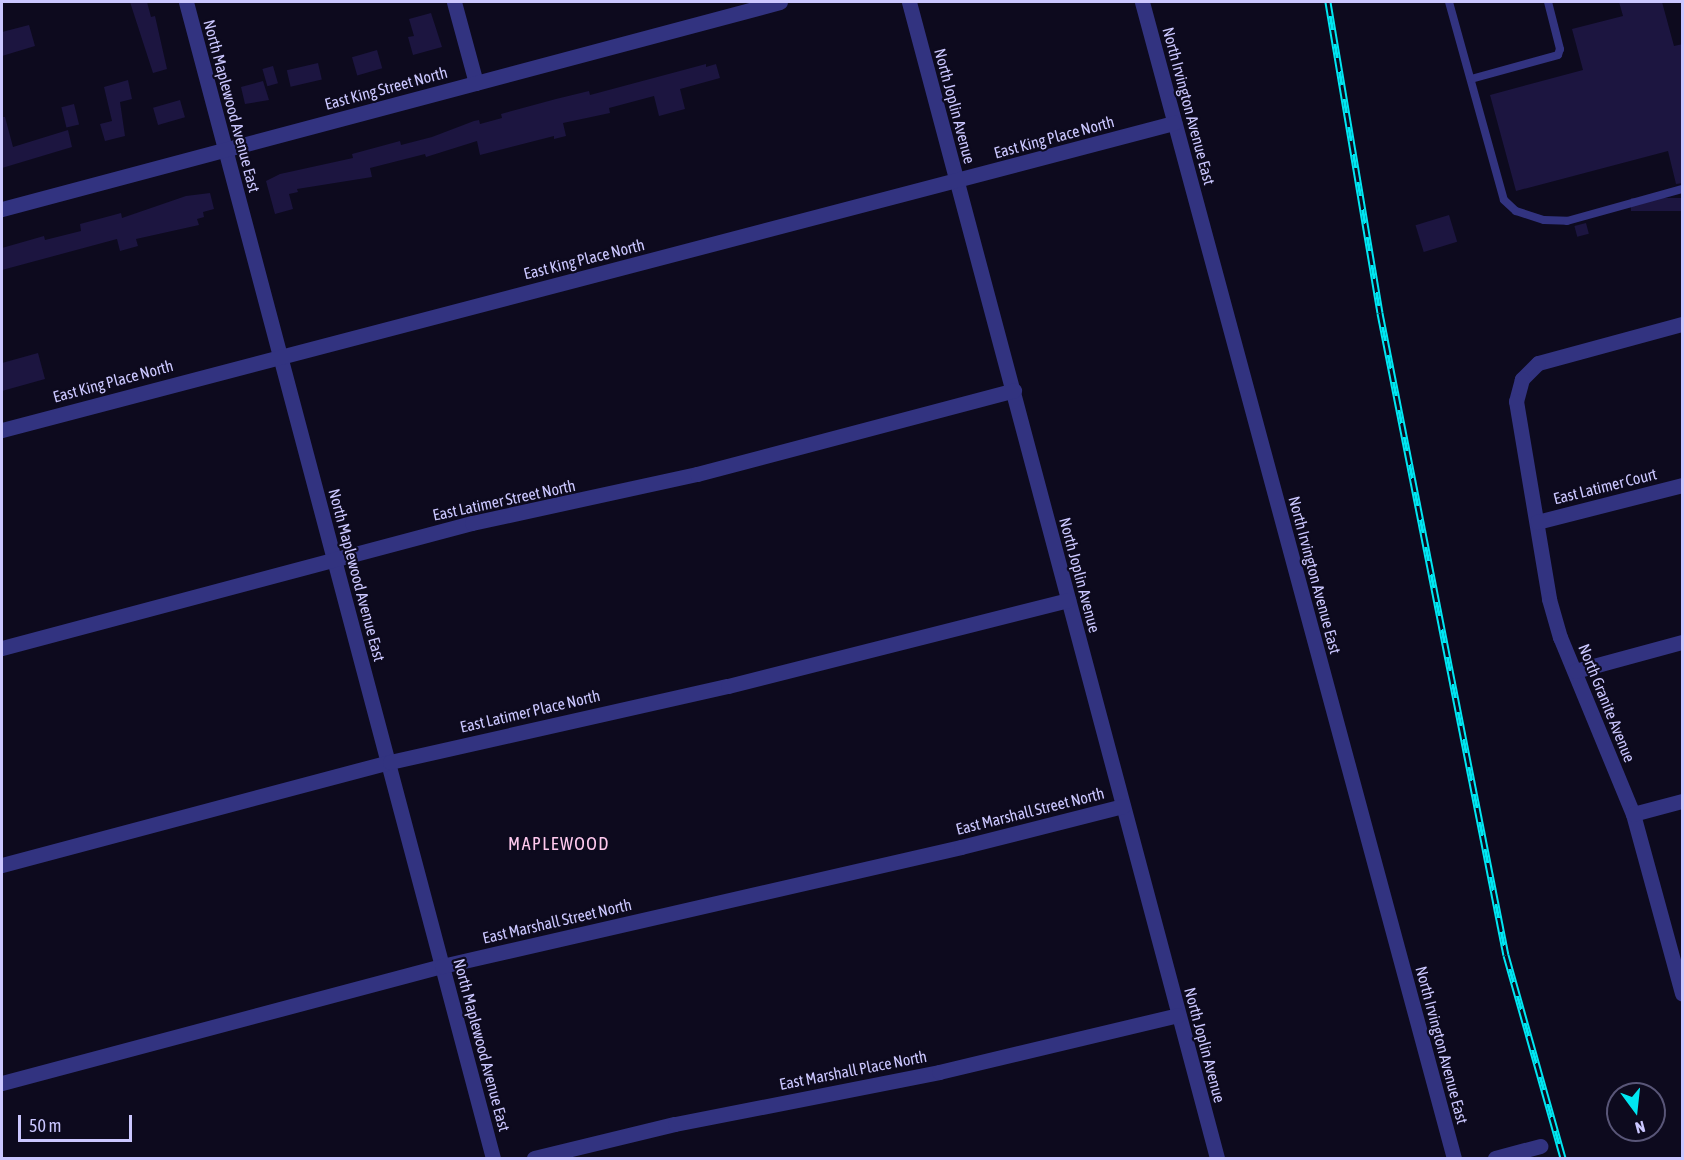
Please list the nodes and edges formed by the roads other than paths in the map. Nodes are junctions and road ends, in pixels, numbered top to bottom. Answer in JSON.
{"nodes":[{"id":1,"x":186,"y":2,"type":"edge"},
{"id":2,"x":454,"y":2,"type":"edge"},
{"id":3,"x":780,"y":2,"type":"edge"},
{"id":4,"x":909,"y":2,"type":"edge"},
{"id":5,"x":1142,"y":2,"type":"edge"},
{"id":6,"x":1449,"y":2,"type":"edge"},
{"id":7,"x":1548,"y":2,"type":"edge"},
{"id":8,"x":729,"y":8,"type":"edge"},
{"id":9,"x":1471,"y":79,"type":"junction"},
{"id":10,"x":476,"y":82,"type":"junction"},
{"id":11,"x":1174,"y":123,"type":"junction"},
{"id":12,"x":225,"y":149,"type":"junction"},
{"id":13,"x":956,"y":183,"type":"junction"},
{"id":14,"x":1683,"y":189,"type":"edge"},
{"id":15,"x":2,"y":209,"type":"edge"},
{"id":16,"x":1683,"y":324,"type":"edge"},
{"id":17,"x":279,"y":356,"type":"junction"},
{"id":18,"x":1014,"y":390,"type":"junction"},
{"id":19,"x":2,"y":429,"type":"edge"},
{"id":20,"x":1683,"y":485,"type":"edge"},
{"id":21,"x":1537,"y":522,"type":"junction"},
{"id":22,"x":334,"y":559,"type":"junction"},
{"id":23,"x":1068,"y":600,"type":"junction"},
{"id":24,"x":1683,"y":642,"type":"edge"},
{"id":25,"x":2,"y":648,"type":"edge"},
{"id":26,"x":1575,"y":671,"type":"junction"},
{"id":27,"x":390,"y":762,"type":"junction"},
{"id":28,"x":1683,"y":801,"type":"edge"},
{"id":29,"x":1123,"y":806,"type":"junction"},
{"id":30,"x":1633,"y":814,"type":"junction"},
{"id":31,"x":2,"y":865,"type":"edge"},
{"id":32,"x":1678,"y":963,"type":"edge"},
{"id":33,"x":442,"y":966,"type":"junction"},
{"id":34,"x":1683,"y":993,"type":"edge"},
{"id":35,"x":1178,"y":1015,"type":"junction"},
{"id":36,"x":2,"y":1083,"type":"edge"},
{"id":37,"x":1540,"y":1146,"type":"dead end"},
{"id":38,"x":494,"y":1158,"type":"edge"},
{"id":39,"x":534,"y":1158,"type":"edge"},
{"id":40,"x":1216,"y":1158,"type":"edge"},
{"id":41,"x":1454,"y":1158,"type":"edge"},
{"id":42,"x":1495,"y":1158,"type":"edge"}],
"edges":[{"from":1,"to":12,"type":"street","name":"North Maplewood Avenue East"},
{"from":2,"to":10,"type":"street"},
{"from":3,"to":8,"type":"street","name":"East King Street North"},
{"from":4,"to":13,"type":"street","name":"North Joplin Avenue"},
{"from":5,"to":11,"type":"street","name":"North Irvington Avenue East"},
{"from":6,"to":9,"type":"lane"},
{"from":7,"to":9,"type":"lane"},
{"from":8,"to":10,"type":"street","name":"East King Street North"},
{"from":9,"to":14,"type":"lane"},
{"from":10,"to":12,"type":"street","name":"East King Street North"},
{"from":11,"to":13,"type":"street","name":"East King Place North"},
{"from":11,"to":41,"type":"street","name":"North Irvington Avenue East"},
{"from":12,"to":15,"type":"street","name":"East King Street North"},
{"from":12,"to":17,"type":"street","name":"North Maplewood Avenue East"},
{"from":13,"to":17,"type":"street","name":"East King Place North"},
{"from":13,"to":18,"type":"street","name":"North Joplin Avenue"},
{"from":16,"to":21,"type":"street","name":"North Granite Avenue"},
{"from":17,"to":19,"type":"street","name":"East King Place North"},
{"from":17,"to":22,"type":"street","name":"North Maplewood Avenue East"},
{"from":18,"to":22,"type":"street","name":"East Latimer Street North"},
{"from":18,"to":23,"type":"street","name":"North Joplin Avenue"},
{"from":20,"to":21,"type":"street","name":"East Latimer Court"},
{"from":21,"to":26,"type":"street","name":"North Granite Avenue"},
{"from":22,"to":25,"type":"street","name":"East Latimer Street North"},
{"from":22,"to":27,"type":"street","name":"North Maplewood Avenue East"},
{"from":23,"to":27,"type":"street","name":"East Latimer Place North"},
{"from":23,"to":29,"type":"street","name":"North Joplin Avenue"},
{"from":24,"to":26,"type":"street"},
{"from":26,"to":30,"type":"street","name":"North Granite Avenue"},
{"from":27,"to":31,"type":"street","name":"East Latimer Place North"},
{"from":27,"to":33,"type":"street","name":"North Maplewood Avenue East"},
{"from":28,"to":30,"type":"street"},
{"from":29,"to":33,"type":"street","name":"East Marshall Street North"},
{"from":29,"to":35,"type":"street","name":"North Joplin Avenue"},
{"from":30,"to":32,"type":"street","name":"North Granite Avenue"},
{"from":32,"to":34,"type":"street","name":"North Granite Avenue"},
{"from":33,"to":36,"type":"street","name":"East Marshall Street North"},
{"from":33,"to":38,"type":"street","name":"North Maplewood Avenue East"},
{"from":35,"to":39,"type":"street","name":"East Marshall Place North"},
{"from":35,"to":40,"type":"street","name":"North Joplin Avenue"},
{"from":37,"to":42,"type":"street"}]}
